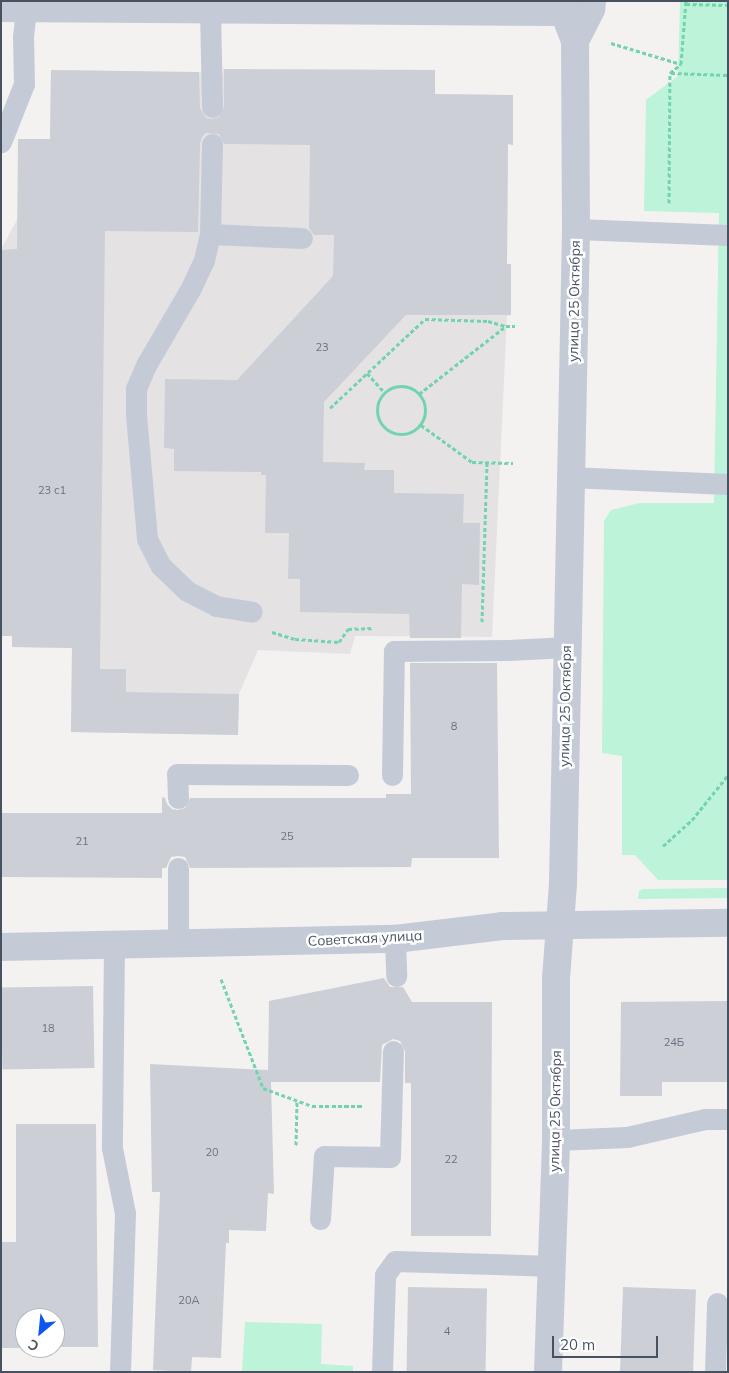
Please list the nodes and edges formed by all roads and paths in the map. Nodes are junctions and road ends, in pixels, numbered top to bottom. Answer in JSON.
{"nodes":[{"id":1,"x":686,"y":3,"type":"edge"},
{"id":2,"x":728,"y":4,"type":"edge"},
{"id":3,"x":591,"y":5,"type":"edge"},
{"id":4,"x":562,"y":7,"type":"edge"},
{"id":5,"x":14,"y":8,"type":"edge"},
{"id":6,"x":210,"y":10,"type":"junction"},
{"id":7,"x":575,"y":41,"type":"junction"},
{"id":8,"x":603,"y":41,"type":"dead end"},
{"id":9,"x":681,"y":64,"type":"junction"},
{"id":10,"x":670,"y":73,"type":"junction"},
{"id":11,"x":728,"y":76,"type":"edge"},
{"id":12,"x":212,"y":107,"type":"dead end"},
{"id":13,"x":1,"y":142,"type":"edge"},
{"id":14,"x":212,"y":144,"type":"dead end"},
{"id":15,"x":669,"y":200,"type":"dead end"},
{"id":16,"x":576,"y":229,"type":"junction"},
{"id":17,"x":210,"y":234,"type":"junction"},
{"id":18,"x":728,"y":235,"type":"edge"},
{"id":19,"x":302,"y":238,"type":"dead end"},
{"id":20,"x":506,"y":326,"type":"junction"},
{"id":21,"x":515,"y":326,"type":"dead end"},
{"id":22,"x":367,"y":373,"type":"junction"},
{"id":23,"x":385,"y":393,"type":"junction"},
{"id":24,"x":419,"y":394,"type":"junction"},
{"id":25,"x":330,"y":408,"type":"dead end"},
{"id":26,"x":421,"y":425,"type":"junction"},
{"id":27,"x":487,"y":463,"type":"junction"},
{"id":28,"x":513,"y":463,"type":"dead end"},
{"id":29,"x":569,"y":477,"type":"junction"},
{"id":30,"x":728,"y":484,"type":"edge"},
{"id":31,"x":252,"y":612,"type":"dead end"},
{"id":32,"x":482,"y":624,"type":"dead end"},
{"id":33,"x":566,"y":647,"type":"junction"},
{"id":34,"x":348,"y":775,"type":"dead end"},
{"id":35,"x":392,"y":775,"type":"dead end"},
{"id":36,"x":728,"y":775,"type":"edge"},
{"id":37,"x":178,"y":798,"type":"dead end"},
{"id":38,"x":663,"y":846,"type":"dead end"},
{"id":39,"x":178,"y":868,"type":"dead end"},
{"id":40,"x":728,"y":923,"type":"edge"},
{"id":41,"x":559,"y":925,"type":"junction"},
{"id":42,"x":395,"y":939,"type":"junction"},
{"id":43,"x":178,"y":944,"type":"junction"},
{"id":44,"x":114,"y":945,"type":"junction"},
{"id":45,"x":1,"y":947,"type":"edge"},
{"id":46,"x":396,"y":976,"type":"dead end"},
{"id":47,"x":222,"y":979,"type":"dead end"},
{"id":48,"x":393,"y":1051,"type":"dead end"},
{"id":49,"x":297,"y":1101,"type":"junction"},
{"id":50,"x":391,"y":1107,"type":"junction"},
{"id":51,"x":728,"y":1119,"type":"edge"},
{"id":52,"x":556,"y":1140,"type":"junction"},
{"id":53,"x":296,"y":1148,"type":"dead end"},
{"id":54,"x":320,"y":1219,"type":"dead end"},
{"id":55,"x":552,"y":1266,"type":"junction"},
{"id":56,"x":717,"y":1302,"type":"dead end"},
{"id":57,"x":120,"y":1372,"type":"edge"},
{"id":58,"x":382,"y":1372,"type":"edge"},
{"id":59,"x":548,"y":1372,"type":"edge"},
{"id":60,"x":715,"y":1372,"type":"edge"}],
"edges":[{"from":1,"to":2,"type":"path"},
{"from":1,"to":9,"type":"path"},
{"from":3,"to":4,"type":"street"},
{"from":3,"to":7,"type":"street","name":"улица 25 Октября"},
{"from":4,"to":6,"type":"street"},
{"from":4,"to":7,"type":"street","name":"улица 25 Октября"},
{"from":5,"to":6,"type":"street"},
{"from":5,"to":13,"type":"lane"},
{"from":6,"to":12,"type":"lane"},
{"from":7,"to":16,"type":"street","name":"улица 25 Октября"},
{"from":8,"to":9,"type":"path"},
{"from":9,"to":10,"type":"path"},
{"from":10,"to":11,"type":"path"},
{"from":10,"to":15,"type":"path"},
{"from":14,"to":17,"type":"lane"},
{"from":16,"to":18,"type":"lane"},
{"from":16,"to":29,"type":"street","name":"улица 25 Октября"},
{"from":17,"to":19,"type":"lane"},
{"from":17,"to":31,"type":"lane"},
{"from":20,"to":21,"type":"path"},
{"from":20,"to":22,"type":"path"},
{"from":20,"to":24,"type":"path"},
{"from":22,"to":23,"type":"path"},
{"from":22,"to":25,"type":"path"},
{"from":23,"to":24,"type":"path"},
{"from":23,"to":26,"type":"path"},
{"from":24,"to":26,"type":"path"},
{"from":26,"to":27,"type":"path"},
{"from":27,"to":28,"type":"path"},
{"from":27,"to":32,"type":"path"},
{"from":29,"to":30,"type":"lane"},
{"from":29,"to":33,"type":"street","name":"улица 25 Октября"},
{"from":33,"to":35,"type":"lane"},
{"from":33,"to":41,"type":"street","name":"улица 25 Октября"},
{"from":34,"to":37,"type":"lane"},
{"from":36,"to":38,"type":"path"},
{"from":39,"to":43,"type":"lane"},
{"from":40,"to":41,"type":"street","name":"Советская улица"},
{"from":41,"to":42,"type":"street","name":"Советская улица"},
{"from":41,"to":52,"type":"street","name":"улица 25 Октября"},
{"from":42,"to":43,"type":"street","name":"Советская улица"},
{"from":42,"to":46,"type":"lane"},
{"from":43,"to":44,"type":"street","name":"Советская улица"},
{"from":44,"to":45,"type":"street","name":"Советская улица"},
{"from":44,"to":57,"type":"lane"},
{"from":47,"to":49,"type":"path"},
{"from":48,"to":50,"type":"lane"},
{"from":49,"to":50,"type":"path"},
{"from":49,"to":53,"type":"path"},
{"from":50,"to":54,"type":"lane"},
{"from":51,"to":52,"type":"lane"},
{"from":52,"to":55,"type":"street","name":"улица 25 Октября"},
{"from":55,"to":58,"type":"lane"},
{"from":55,"to":59,"type":"street","name":"улица 25 Октября"},
{"from":56,"to":60,"type":"lane"}]}
